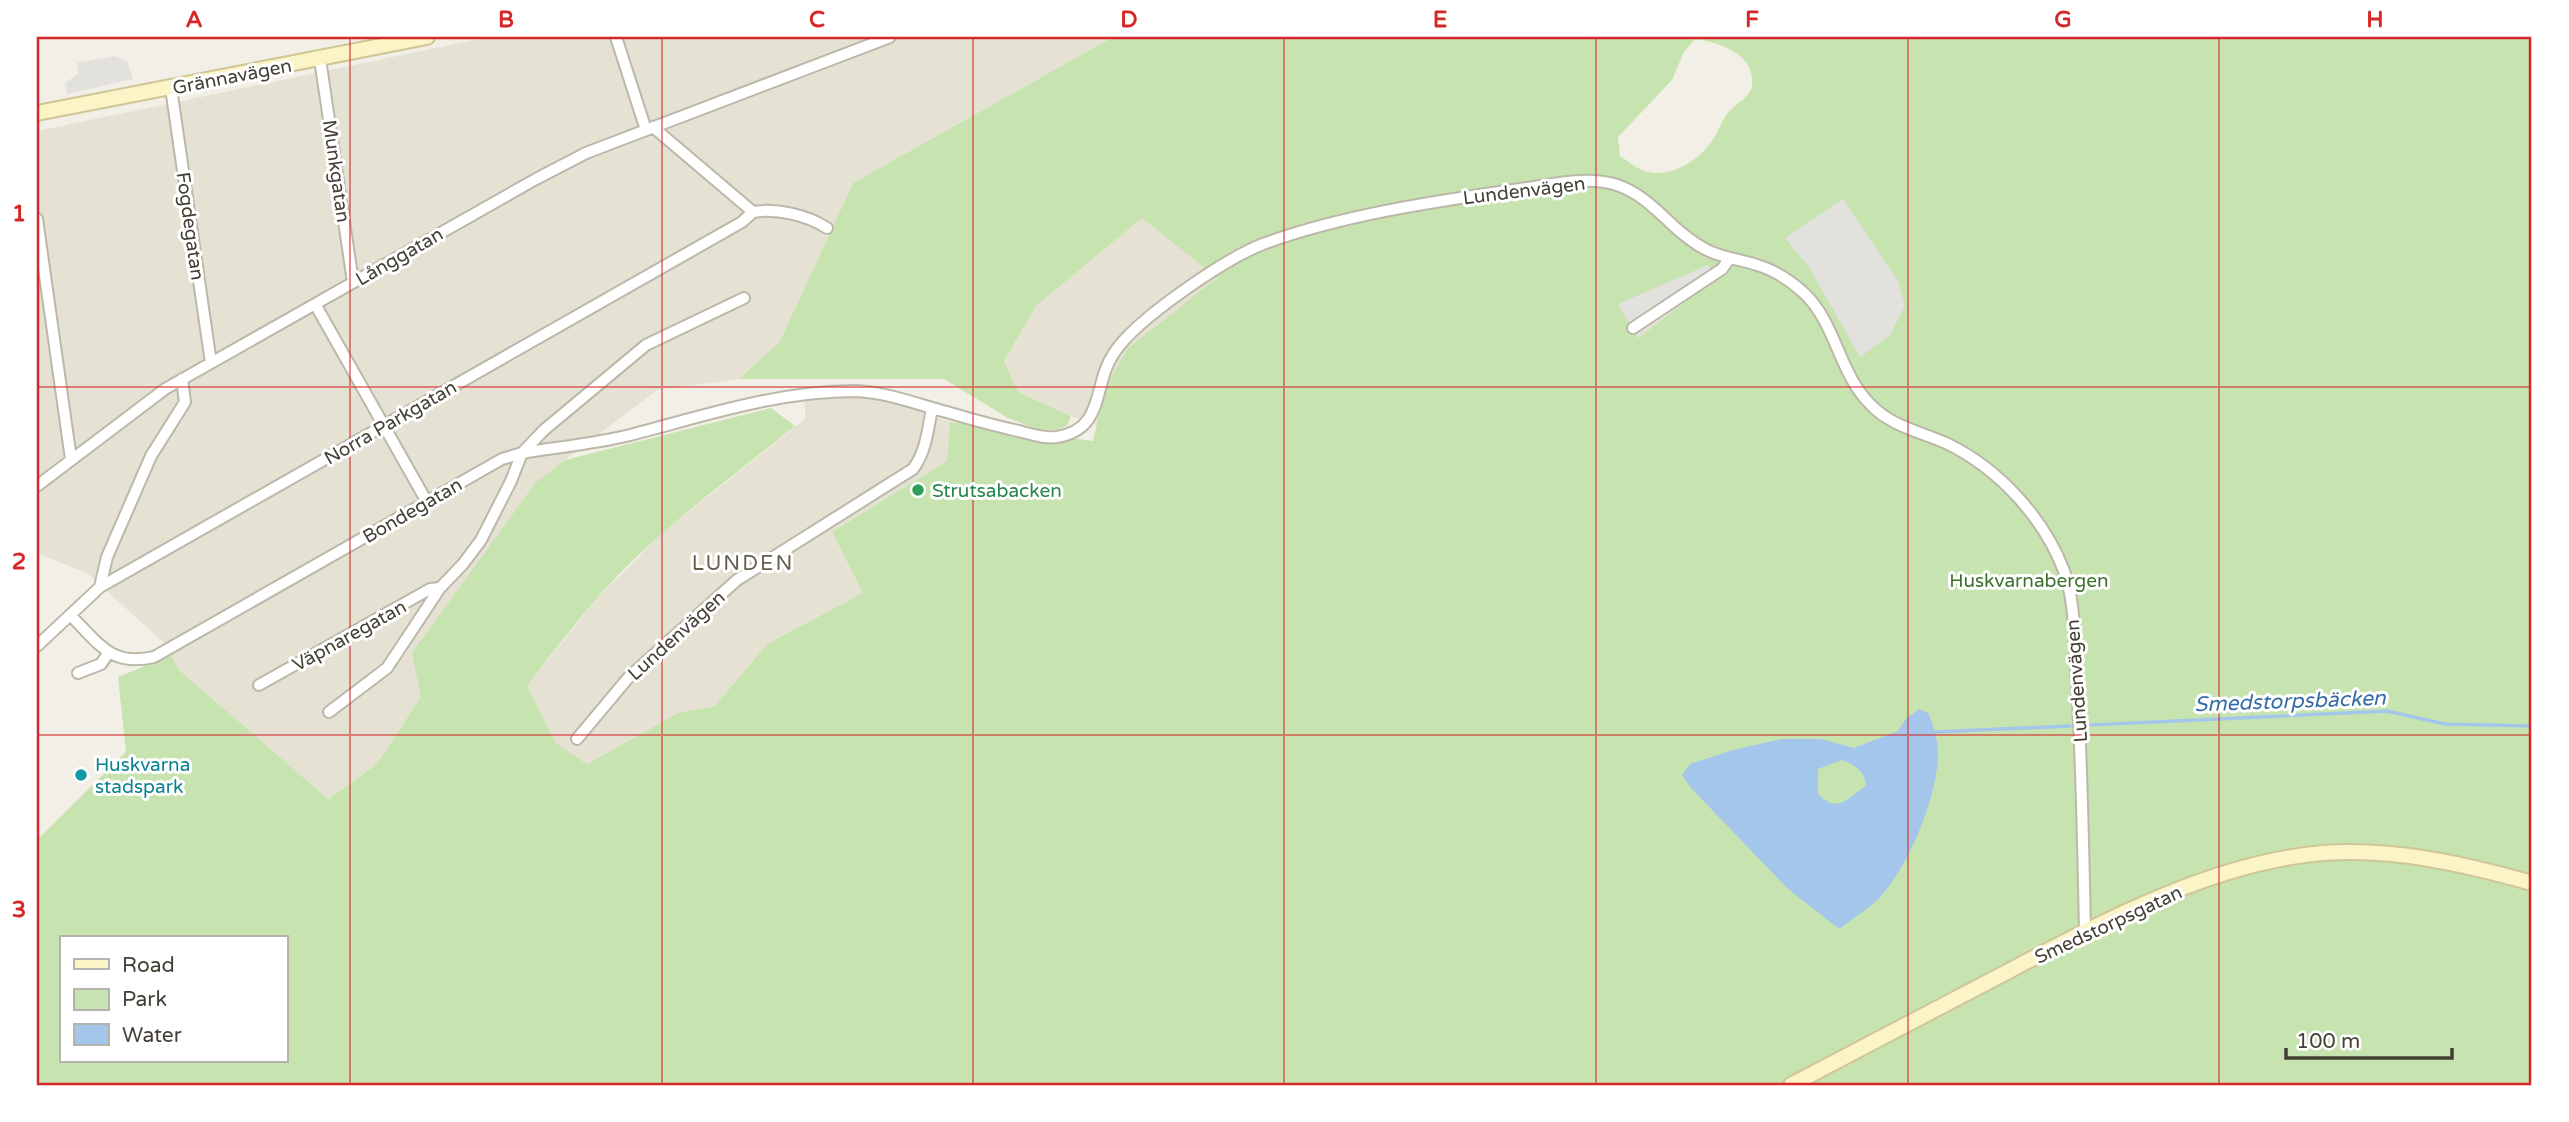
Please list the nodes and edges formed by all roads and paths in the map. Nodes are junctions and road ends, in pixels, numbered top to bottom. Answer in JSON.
{"nodes":[{"id":1,"x":427,"y":37,"type":"edge"},
{"id":2,"x":616,"y":37,"type":"edge"},
{"id":3,"x":890,"y":37,"type":"edge"},
{"id":4,"x":320,"y":59,"type":"junction"},
{"id":5,"x":171,"y":88,"type":"junction"},
{"id":6,"x":37,"y":113,"type":"edge"},
{"id":7,"x":649,"y":128,"type":"junction"},
{"id":8,"x":752,"y":212,"type":"junction"},
{"id":9,"x":37,"y":219,"type":"edge"},
{"id":10,"x":827,"y":228,"type":"dead end"},
{"id":11,"x":1730,"y":258,"type":"junction"},
{"id":12,"x":353,"y":282,"type":"junction"},
{"id":13,"x":744,"y":298,"type":"dead end"},
{"id":14,"x":315,"y":304,"type":"junction"},
{"id":15,"x":1633,"y":328,"type":"dead end"},
{"id":16,"x":211,"y":363,"type":"junction"},
{"id":17,"x":182,"y":379,"type":"junction"},
{"id":18,"x":932,"y":408,"type":"junction"},
{"id":19,"x":383,"y":425,"type":"junction"},
{"id":20,"x":522,"y":453,"type":"junction"},
{"id":21,"x":71,"y":459,"type":"junction"},
{"id":22,"x":37,"y":486,"type":"edge"},
{"id":23,"x":427,"y":502,"type":"junction"},
{"id":24,"x":100,"y":587,"type":"junction"},
{"id":25,"x":440,"y":588,"type":"junction"},
{"id":26,"x":70,"y":615,"type":"junction"},
{"id":27,"x":37,"y":646,"type":"edge"},
{"id":28,"x":109,"y":652,"type":"junction"},
{"id":29,"x":78,"y":673,"type":"dead end"},
{"id":30,"x":260,"y":685,"type":"dead end"},
{"id":31,"x":329,"y":712,"type":"dead end"},
{"id":32,"x":577,"y":739,"type":"dead end"},
{"id":33,"x":2532,"y":883,"type":"edge"},
{"id":34,"x":2085,"y":931,"type":"junction"},
{"id":35,"x":1791,"y":1085,"type":"edge"}],
"edges":[{"from":1,"to":4,"type":"street","name":"Grännavägen"},
{"from":2,"to":7,"type":"street"},
{"from":3,"to":7,"type":"street","name":"Långgatan"},
{"from":4,"to":5,"type":"street","name":"Grännavägen"},
{"from":4,"to":12,"type":"street","name":"Munkgatan"},
{"from":5,"to":6,"type":"street","name":"Grännavägen"},
{"from":5,"to":16,"type":"street","name":"Fogdegatan"},
{"from":7,"to":8,"type":"street"},
{"from":7,"to":12,"type":"street","name":"Långgatan"},
{"from":8,"to":10,"type":"street"},
{"from":8,"to":19,"type":"street","name":"Norra Parkgatan"},
{"from":9,"to":21,"type":"street"},
{"from":11,"to":15,"type":"street"},
{"from":11,"to":18,"type":"street","name":"Lundenvägen"},
{"from":11,"to":34,"type":"street","name":"Lundenvägen"},
{"from":12,"to":14,"type":"street","name":"Långgatan"},
{"from":13,"to":20,"type":"street","name":"Bondegatan"},
{"from":14,"to":16,"type":"street","name":"Långgatan"},
{"from":14,"to":19,"type":"street"},
{"from":16,"to":17,"type":"street","name":"Långgatan"},
{"from":17,"to":21,"type":"street","name":"Långgatan"},
{"from":17,"to":24,"type":"street"},
{"from":18,"to":20,"type":"street","name":"Lundenvägen"},
{"from":18,"to":32,"type":"street","name":"Lundenvägen"},
{"from":19,"to":23,"type":"street"},
{"from":19,"to":24,"type":"street","name":"Norra Parkgatan"},
{"from":20,"to":23,"type":"street","name":"Bondegatan"},
{"from":20,"to":25,"type":"street","name":"Väpnaregatan"},
{"from":21,"to":22,"type":"street","name":"Långgatan"},
{"from":23,"to":28,"type":"street","name":"Bondegatan"},
{"from":24,"to":26,"type":"street","name":"Norra Parkgatan"},
{"from":25,"to":30,"type":"street","name":"Väpnaregatan"},
{"from":25,"to":31,"type":"street","name":"Väpnaregatan"},
{"from":26,"to":27,"type":"street","name":"Norra Parkgatan"},
{"from":26,"to":28,"type":"street"},
{"from":28,"to":29,"type":"street"},
{"from":33,"to":34,"type":"street","name":"Smedstorpsgatan"},
{"from":34,"to":35,"type":"street","name":"Smedstorpsgatan"}]}
